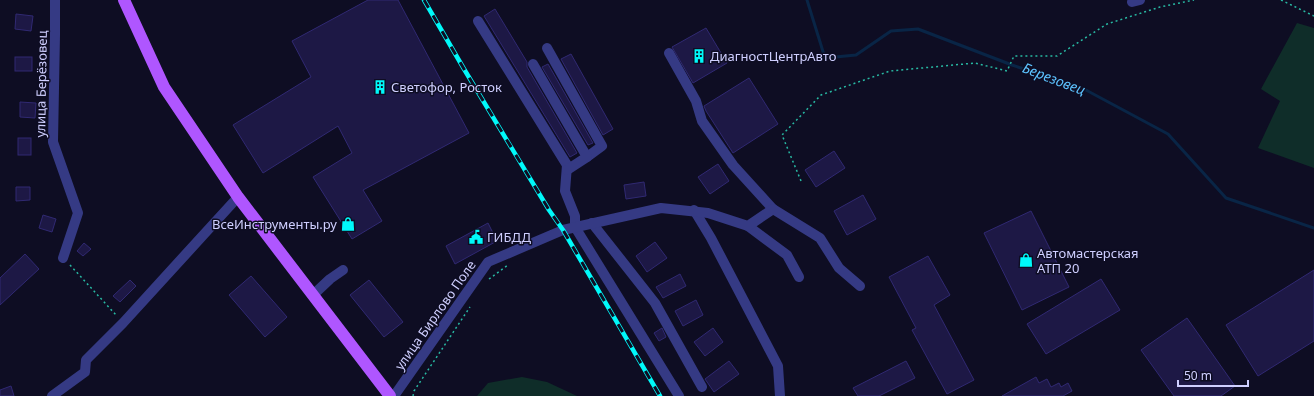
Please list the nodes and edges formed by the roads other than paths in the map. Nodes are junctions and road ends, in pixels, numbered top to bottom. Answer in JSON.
{"nodes":[{"id":1,"x":55,"y":0,"type":"edge"},
{"id":2,"x":124,"y":0,"type":"edge"},
{"id":3,"x":478,"y":21,"type":"dead end"},
{"id":4,"x":547,"y":48,"type":"dead end"},
{"id":5,"x":669,"y":53,"type":"dead end"},
{"id":6,"x":533,"y":64,"type":"dead end"},
{"id":7,"x":587,"y":157,"type":"junction"},
{"id":8,"x":567,"y":170,"type":"junction"},
{"id":9,"x":238,"y":198,"type":"junction"},
{"id":10,"x":773,"y":209,"type":"junction"},
{"id":11,"x":694,"y":210,"type":"junction"},
{"id":12,"x":592,"y":223,"type":"junction"},
{"id":13,"x":748,"y":226,"type":"junction"},
{"id":14,"x":575,"y":227,"type":"junction"},
{"id":15,"x":63,"y":258,"type":"road end"},
{"id":16,"x":343,"y":270,"type":"dead end"},
{"id":17,"x":799,"y":277,"type":"dead end"},
{"id":18,"x":860,"y":286,"type":"dead end"},
{"id":19,"x":313,"y":295,"type":"junction"},
{"id":20,"x":702,"y":387,"type":"dead end"},
{"id":21,"x":52,"y":396,"type":"edge"},
{"id":22,"x":390,"y":396,"type":"edge"},
{"id":23,"x":394,"y":396,"type":"edge"},
{"id":24,"x":679,"y":396,"type":"edge"},
{"id":25,"x":780,"y":396,"type":"edge"}],
"edges":[{"from":1,"to":15,"type":"street","name":"улица Берёзовец"},
{"from":2,"to":9,"type":"main road"},
{"from":3,"to":8,"type":"street"},
{"from":4,"to":7,"type":"street"},
{"from":5,"to":10,"type":"street"},
{"from":6,"to":7,"type":"street"},
{"from":7,"to":8,"type":"street"},
{"from":8,"to":14,"type":"street"},
{"from":9,"to":19,"type":"main road"},
{"from":9,"to":21,"type":"street"},
{"from":10,"to":13,"type":"street"},
{"from":10,"to":18,"type":"street"},
{"from":11,"to":12,"type":"street","name":"улица Бирлово Поле"},
{"from":11,"to":13,"type":"street","name":"улица Бирлово Поле"},
{"from":11,"to":25,"type":"street"},
{"from":12,"to":14,"type":"street","name":"улица Бирлово Поле"},
{"from":12,"to":20,"type":"street"},
{"from":13,"to":17,"type":"street","name":"улица Бирлово Поле"},
{"from":14,"to":23,"type":"street","name":"улица Бирлово Поле"},
{"from":14,"to":24,"type":"street"},
{"from":16,"to":19,"type":"street"},
{"from":19,"to":22,"type":"main road"}]}
